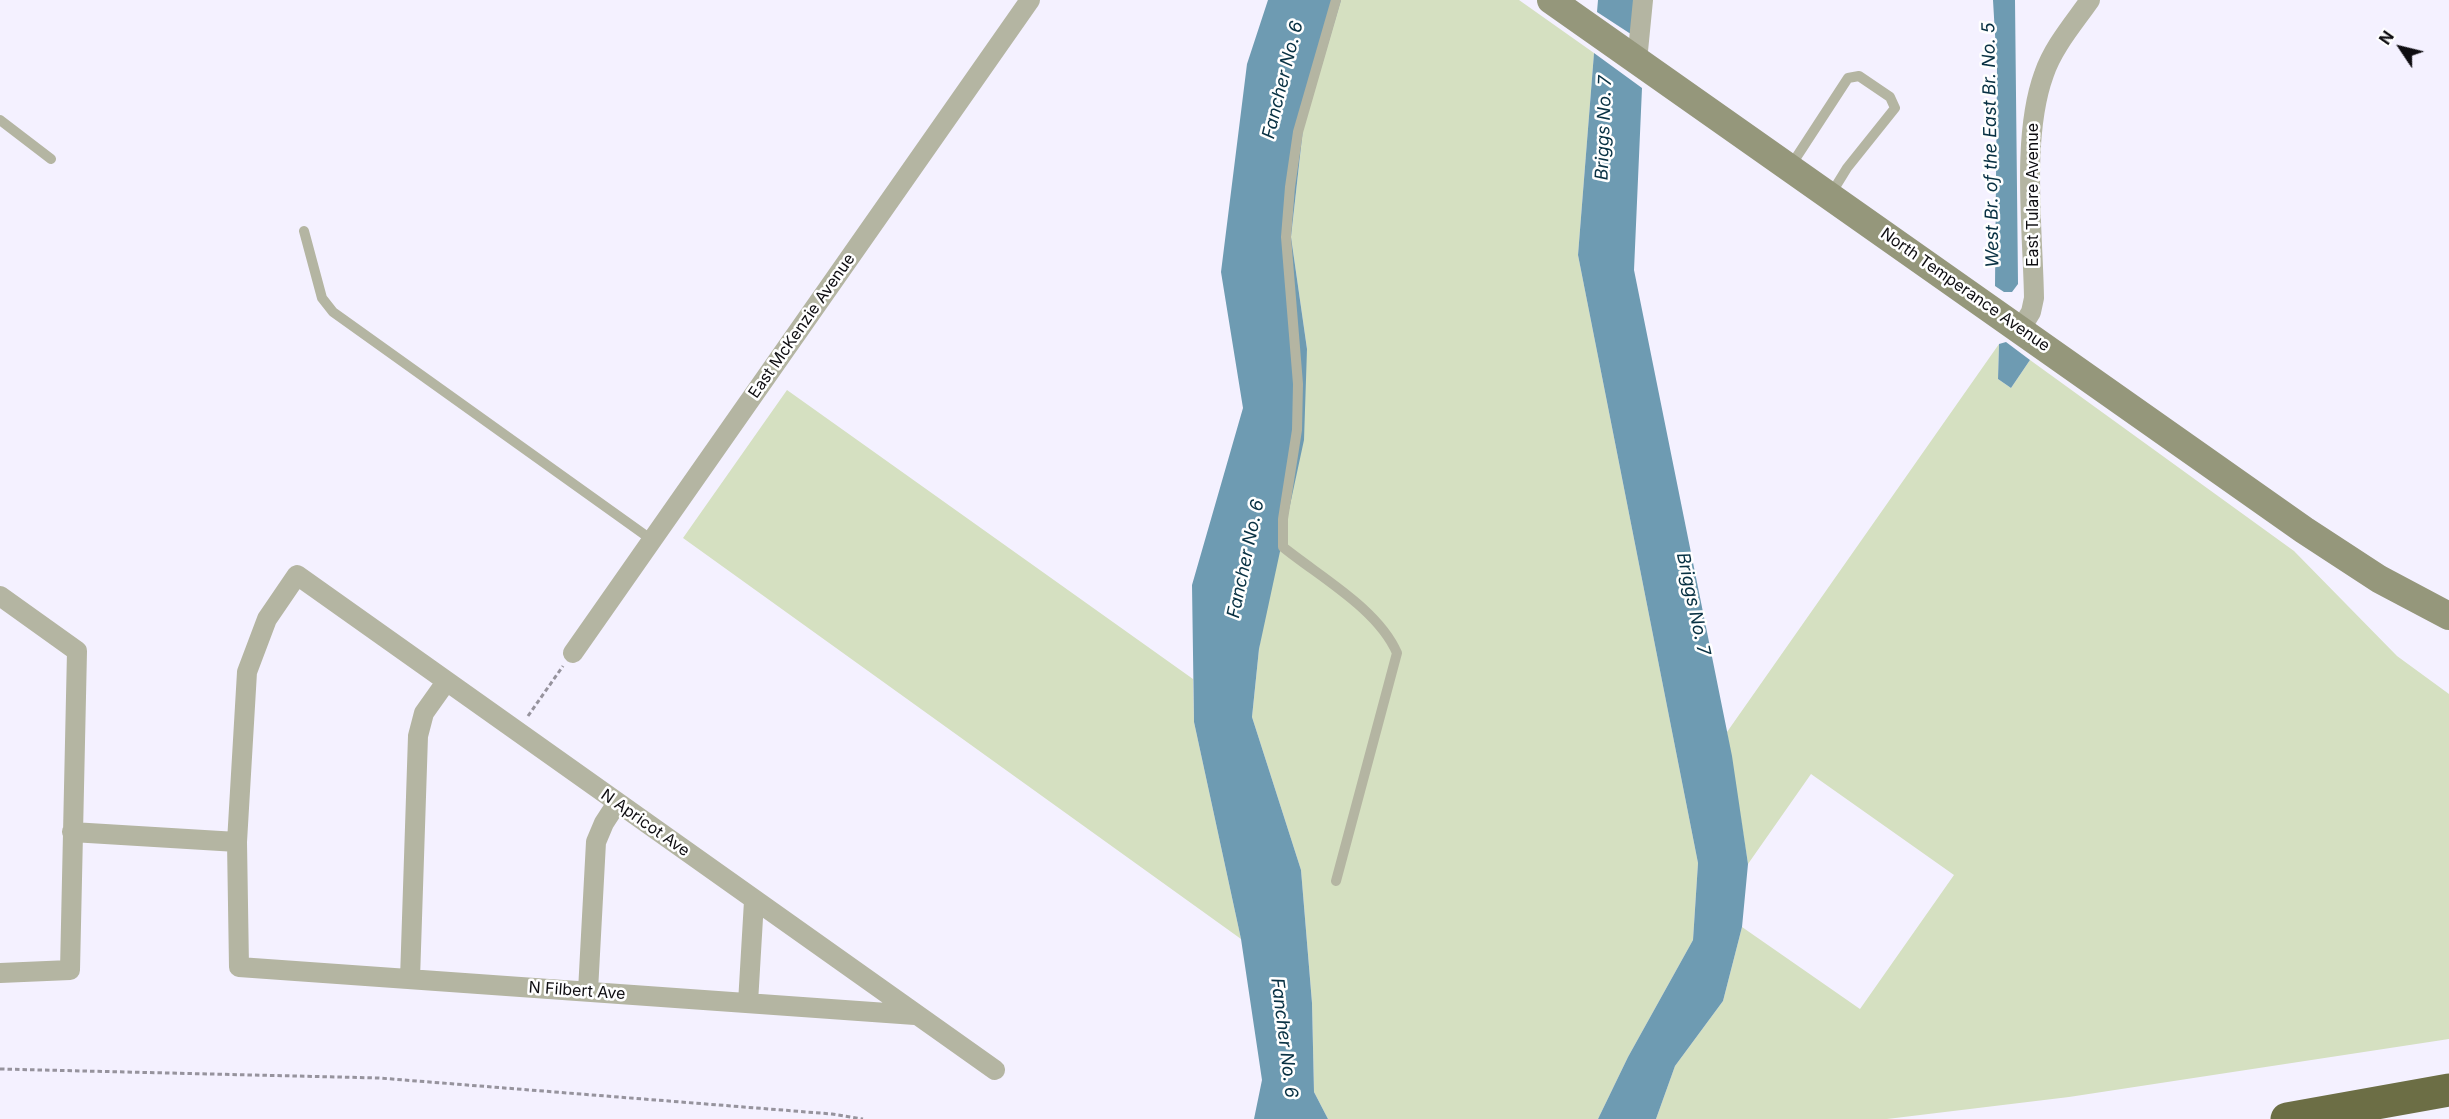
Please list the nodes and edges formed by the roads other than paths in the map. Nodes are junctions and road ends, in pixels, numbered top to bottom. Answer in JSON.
{"nodes":[{"id":1,"x":1030,"y":0,"type":"edge"},
{"id":2,"x":1336,"y":0,"type":"edge"},
{"id":3,"x":1551,"y":0,"type":"edge"},
{"id":4,"x":1643,"y":0,"type":"edge"},
{"id":5,"x":2090,"y":0,"type":"edge"},
{"id":6,"x":1637,"y":61,"type":"junction"},
{"id":7,"x":0,"y":120,"type":"edge"},
{"id":8,"x":51,"y":159,"type":"dead end"},
{"id":9,"x":1790,"y":167,"type":"junction"},
{"id":10,"x":1830,"y":195,"type":"junction"},
{"id":11,"x":304,"y":231,"type":"dead end"},
{"id":12,"x":2020,"y":330,"type":"junction"},
{"id":13,"x":652,"y":540,"type":"junction"},
{"id":14,"x":2379,"y":579,"type":"junction"},
{"id":15,"x":0,"y":596,"type":"edge"},
{"id":16,"x":2449,"y":616,"type":"edge"},
{"id":17,"x":2449,"y":637,"type":"edge"},
{"id":18,"x":573,"y":653,"type":"road end"},
{"id":19,"x":446,"y":682,"type":"junction"},
{"id":20,"x":617,"y":803,"type":"junction"},
{"id":21,"x":72,"y":832,"type":"junction"},
{"id":22,"x":237,"y":842,"type":"junction"},
{"id":23,"x":1336,"y":881,"type":"dead end"},
{"id":24,"x":754,"y":901,"type":"junction"},
{"id":25,"x":0,"y":973,"type":"edge"},
{"id":26,"x":410,"y":979,"type":"junction"},
{"id":27,"x":588,"y":991,"type":"junction"},
{"id":28,"x":748,"y":1003,"type":"junction"},
{"id":29,"x":915,"y":1015,"type":"junction"},
{"id":30,"x":995,"y":1070,"type":"dead end"},
{"id":31,"x":2449,"y":1090,"type":"edge"},
{"id":32,"x":2287,"y":1119,"type":"edge"}],
"edges":[{"from":1,"to":13,"type":"street","name":"East McKenzie Avenue"},
{"from":2,"to":23,"type":"lane"},
{"from":3,"to":6,"type":"main road","name":"North Temperance Avenue"},
{"from":4,"to":6,"type":"street"},
{"from":5,"to":12,"type":"street","name":"East Tulare Avenue"},
{"from":6,"to":9,"type":"main road","name":"North Temperance Avenue"},
{"from":7,"to":8,"type":"lane"},
{"from":9,"to":10,"type":"main road","name":"North Temperance Avenue"},
{"from":9,"to":10,"type":"lane"},
{"from":10,"to":12,"type":"main road","name":"North Temperance Avenue"},
{"from":11,"to":13,"type":"lane"},
{"from":12,"to":14,"type":"main road","name":"North Temperance Avenue"},
{"from":13,"to":18,"type":"street","name":"East McKenzie Avenue"},
{"from":14,"to":16,"type":"main road","name":"North Temperance Avenue"},
{"from":14,"to":17,"type":"main road","name":"North Temperance Avenue"},
{"from":15,"to":21,"type":"street"},
{"from":19,"to":20,"type":"street","name":"N Apricot Ave"},
{"from":19,"to":22,"type":"street","name":"N Apricot Ave"},
{"from":19,"to":26,"type":"street"},
{"from":20,"to":24,"type":"street","name":"N Apricot Ave"},
{"from":20,"to":27,"type":"street"},
{"from":21,"to":22,"type":"street"},
{"from":21,"to":25,"type":"street"},
{"from":22,"to":26,"type":"street","name":"N Filbert Ave"},
{"from":24,"to":28,"type":"street"},
{"from":24,"to":29,"type":"street","name":"N Apricot Ave"},
{"from":26,"to":27,"type":"street","name":"N Filbert Ave"},
{"from":27,"to":28,"type":"street","name":"N Filbert Ave"},
{"from":28,"to":29,"type":"street","name":"N Filbert Ave"},
{"from":29,"to":30,"type":"street","name":"N Apricot Ave"},
{"from":31,"to":32,"type":"highway"}]}
